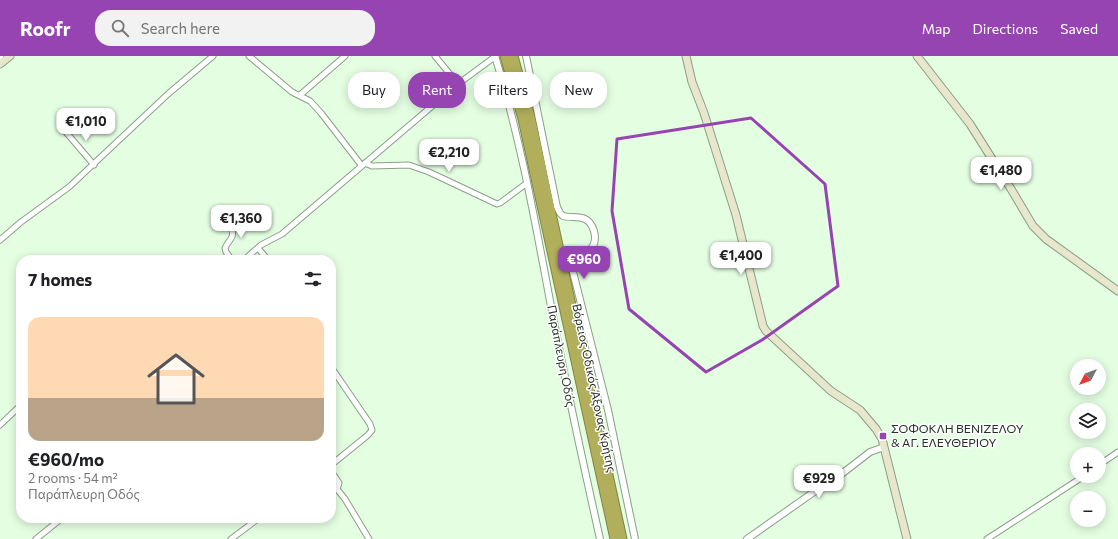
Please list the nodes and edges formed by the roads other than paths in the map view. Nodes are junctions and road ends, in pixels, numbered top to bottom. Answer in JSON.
{"nodes":[{"id":1,"x":10,"y":56,"type":"edge"},
{"id":2,"x":214,"y":56,"type":"edge"},
{"id":3,"x":249,"y":56,"type":"edge"},
{"id":4,"x":345,"y":56,"type":"edge"},
{"id":5,"x":435,"y":56,"type":"edge"},
{"id":6,"x":495,"y":56,"type":"edge"},
{"id":7,"x":506,"y":56,"type":"edge"},
{"id":8,"x":513,"y":56,"type":"edge"},
{"id":9,"x":526,"y":56,"type":"edge"},
{"id":10,"x":686,"y":56,"type":"edge"},
{"id":11,"x":917,"y":56,"type":"edge"},
{"id":12,"x":1,"y":61,"type":"edge"},
{"id":13,"x":448,"y":72,"type":"edge"},
{"id":14,"x":466,"y":78,"type":"edge"},
{"id":15,"x":300,"y":95,"type":"junction"},
{"id":16,"x":430,"y":108,"type":"edge"},
{"id":17,"x":65,"y":131,"type":"dead end"},
{"id":18,"x":94,"y":165,"type":"junction"},
{"id":19,"x":363,"y":165,"type":"junction"},
{"id":20,"x":527,"y":183,"type":"junction"},
{"id":21,"x":551,"y":212,"type":"junction"},
{"id":22,"x":559,"y":220,"type":"dead end"},
{"id":23,"x":229,"y":222,"type":"dead end"},
{"id":24,"x":0,"y":240,"type":"edge"},
{"id":25,"x":258,"y":248,"type":"junction"},
{"id":26,"x":228,"y":255,"type":"edge"},
{"id":27,"x":250,"y":255,"type":"edge"},
{"id":28,"x":264,"y":255,"type":"edge"},
{"id":29,"x":568,"y":261,"type":"dead end"},
{"id":30,"x":564,"y":271,"type":"junction"},
{"id":31,"x":1118,"y":291,"type":"edge"},
{"id":32,"x":336,"y":374,"type":"edge"},
{"id":33,"x":16,"y":410,"type":"edge"},
{"id":34,"x":0,"y":425,"type":"edge"},
{"id":35,"x":884,"y":447,"type":"junction"},
{"id":36,"x":1118,"y":452,"type":"edge"},
{"id":37,"x":336,"y":461,"type":"edge"},
{"id":38,"x":1106,"y":461,"type":"edge"},
{"id":39,"x":336,"y":478,"type":"edge"},
{"id":40,"x":1073,"y":483,"type":"edge"},
{"id":41,"x":336,"y":487,"type":"edge"},
{"id":42,"x":336,"y":491,"type":"edge"},
{"id":43,"x":56,"y":523,"type":"edge"},
{"id":44,"x":252,"y":523,"type":"edge"},
{"id":45,"x":36,"y":539,"type":"edge"},
{"id":46,"x":231,"y":539,"type":"edge"},
{"id":47,"x":369,"y":539,"type":"edge"},
{"id":48,"x":600,"y":539,"type":"edge"},
{"id":49,"x":615,"y":539,"type":"edge"},
{"id":50,"x":622,"y":539,"type":"edge"},
{"id":51,"x":635,"y":539,"type":"edge"},
{"id":52,"x":747,"y":539,"type":"edge"},
{"id":53,"x":907,"y":539,"type":"edge"},
{"id":54,"x":987,"y":539,"type":"edge"}],
"edges":[{"from":1,"to":12,"type":"main road"},
{"from":2,"to":18,"type":"street"},
{"from":3,"to":15,"type":"street"},
{"from":4,"to":15,"type":"street"},
{"from":5,"to":13,"type":"street"},
{"from":6,"to":14,"type":"street"},
{"from":6,"to":20,"type":"street","name":"Παράπλευρη Οδός"},
{"from":7,"to":49,"type":"highway","name":"Βόρειος Οδικός Άξονας Κρήτης"},
{"from":8,"to":21,"type":"highway","name":"Βόρειος Οδικός Άξονας Κρήτης"},
{"from":9,"to":51,"type":"street"},
{"from":10,"to":35,"type":"main road"},
{"from":11,"to":31,"type":"main road"},
{"from":15,"to":19,"type":"street"},
{"from":16,"to":19,"type":"street"},
{"from":17,"to":18,"type":"street"},
{"from":18,"to":24,"type":"street"},
{"from":19,"to":20,"type":"street"},
{"from":19,"to":25,"type":"street"},
{"from":20,"to":48,"type":"street","name":"Παράπλευρη Οδός"},
{"from":21,"to":22,"type":"highway"},
{"from":21,"to":30,"type":"highway","name":"Βόρειος Οδικός Άξονας Κρήτης"},
{"from":23,"to":26,"type":"street"},
{"from":25,"to":27,"type":"street"},
{"from":25,"to":28,"type":"street"},
{"from":29,"to":30,"type":"highway"},
{"from":30,"to":50,"type":"highway","name":"Βόρειος Οδικός Άξονας Κρήτης"},
{"from":32,"to":37,"type":"street"},
{"from":33,"to":34,"type":"street"},
{"from":35,"to":52,"type":"street"},
{"from":35,"to":53,"type":"main road"},
{"from":36,"to":38,"type":"street"},
{"from":39,"to":41,"type":"street"},
{"from":40,"to":54,"type":"street"},
{"from":42,"to":47,"type":"street"},
{"from":43,"to":45,"type":"street"},
{"from":44,"to":46,"type":"street"}]}
